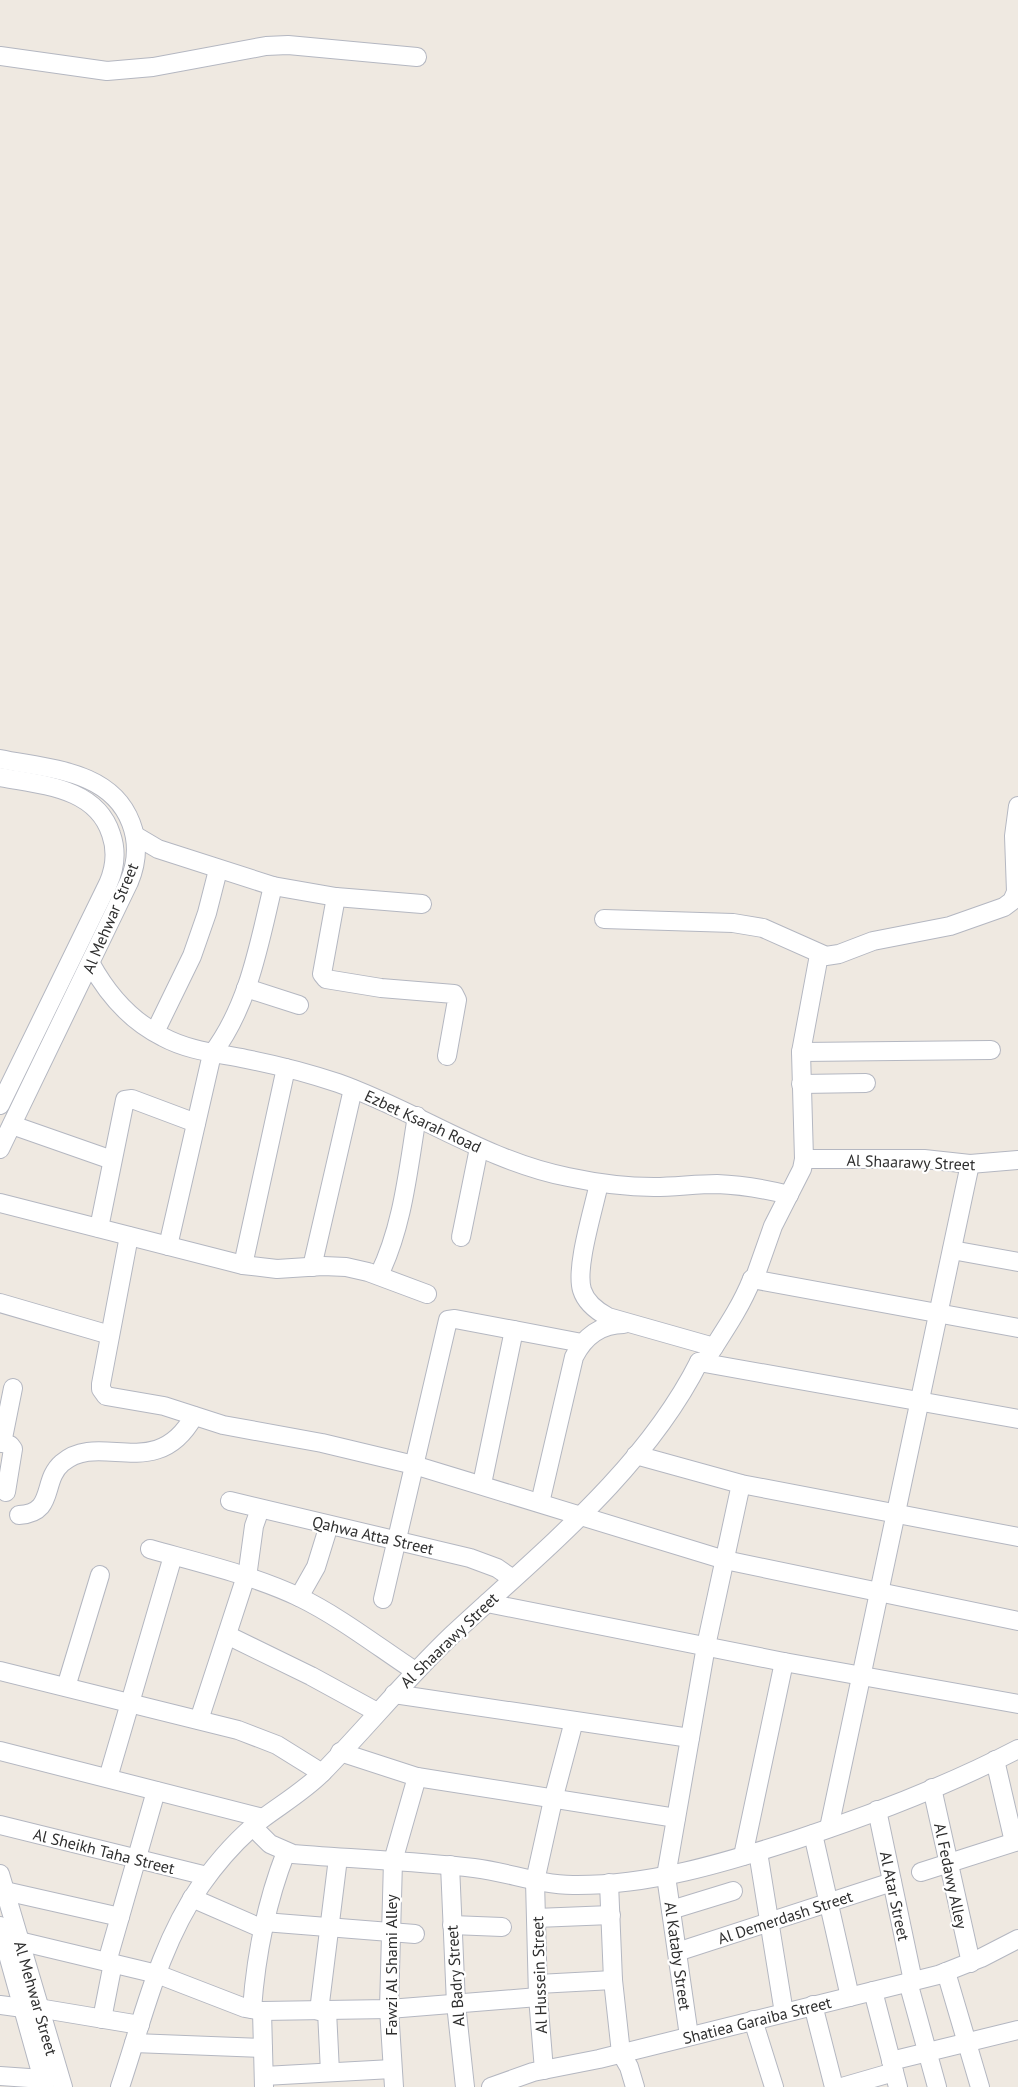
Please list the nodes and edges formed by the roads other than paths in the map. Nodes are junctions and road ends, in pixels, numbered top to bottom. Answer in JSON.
{"nodes":[{"id":1,"x":0,"y":56,"type":"edge"},
{"id":2,"x":417,"y":57,"type":"dead end"},
{"id":3,"x":0,"y":759,"type":"edge"},
{"id":4,"x":0,"y":777,"type":"edge"},
{"id":5,"x":1018,"y":806,"type":"edge"},
{"id":6,"x":135,"y":836,"type":"junction"},
{"id":7,"x":218,"y":870,"type":"junction"},
{"id":8,"x":273,"y":886,"type":"junction"},
{"id":9,"x":336,"y":897,"type":"junction"},
{"id":10,"x":422,"y":904,"type":"dead end"},
{"id":11,"x":604,"y":919,"type":"dead end"},
{"id":12,"x":819,"y":955,"type":"junction"},
{"id":13,"x":91,"y":964,"type":"junction"},
{"id":14,"x":246,"y":988,"type":"junction"},
{"id":15,"x":299,"y":1005,"type":"dead end"},
{"id":16,"x":155,"y":1032,"type":"junction"},
{"id":17,"x":991,"y":1050,"type":"dead end"},
{"id":18,"x":801,"y":1052,"type":"junction"},
{"id":19,"x":212,"y":1054,"type":"junction"},
{"id":20,"x":447,"y":1056,"type":"dead end"},
{"id":21,"x":286,"y":1068,"type":"junction"},
{"id":22,"x":866,"y":1083,"type":"dead end"},
{"id":23,"x":801,"y":1084,"type":"junction"},
{"id":24,"x":353,"y":1089,"type":"junction"},
{"id":25,"x":0,"y":1105,"type":"edge"},
{"id":26,"x":417,"y":1116,"type":"junction"},
{"id":27,"x":196,"y":1123,"type":"junction"},
{"id":28,"x":12,"y":1125,"type":"junction"},
{"id":29,"x":479,"y":1148,"type":"junction"},
{"id":30,"x":0,"y":1149,"type":"edge"},
{"id":31,"x":804,"y":1159,"type":"junction"},
{"id":32,"x":112,"y":1160,"type":"junction"},
{"id":33,"x":1018,"y":1160,"type":"edge"},
{"id":34,"x":970,"y":1164,"type":"junction"},
{"id":35,"x":599,"y":1183,"type":"junction"},
{"id":36,"x":789,"y":1195,"type":"junction"},
{"id":37,"x":0,"y":1203,"type":"edge"},
{"id":38,"x":99,"y":1228,"type":"junction"},
{"id":39,"x":129,"y":1236,"type":"junction"},
{"id":40,"x":462,"y":1237,"type":"dead end"},
{"id":41,"x":168,"y":1246,"type":"junction"},
{"id":42,"x":952,"y":1250,"type":"junction"},
{"id":43,"x":1018,"y":1262,"type":"edge"},
{"id":44,"x":243,"y":1265,"type":"junction"},
{"id":45,"x":312,"y":1266,"type":"junction"},
{"id":46,"x":379,"y":1275,"type":"junction"},
{"id":47,"x":752,"y":1279,"type":"junction"},
{"id":48,"x":427,"y":1294,"type":"dead end"},
{"id":49,"x":0,"y":1303,"type":"edge"},
{"id":50,"x":939,"y":1313,"type":"junction"},
{"id":51,"x":627,"y":1324,"type":"junction"},
{"id":52,"x":1018,"y":1328,"type":"edge"},
{"id":53,"x":514,"y":1330,"type":"junction"},
{"id":54,"x":110,"y":1335,"type":"junction"},
{"id":55,"x":582,"y":1343,"type":"junction"},
{"id":56,"x":714,"y":1347,"type":"junction"},
{"id":57,"x":699,"y":1362,"type":"junction"},
{"id":58,"x":14,"y":1388,"type":"dead end"},
{"id":59,"x":919,"y":1402,"type":"junction"},
{"id":60,"x":194,"y":1416,"type":"junction"},
{"id":61,"x":1018,"y":1419,"type":"edge"},
{"id":62,"x":1,"y":1443,"type":"edge"},
{"id":63,"x":636,"y":1455,"type":"junction"},
{"id":64,"x":414,"y":1465,"type":"junction"},
{"id":65,"x":482,"y":1484,"type":"junction"},
{"id":66,"x":741,"y":1484,"type":"junction"},
{"id":67,"x":6,"y":1492,"type":"dead end"},
{"id":68,"x":230,"y":1501,"type":"dead end"},
{"id":69,"x":540,"y":1503,"type":"junction"},
{"id":70,"x":260,"y":1509,"type":"junction"},
{"id":71,"x":896,"y":1512,"type":"junction"},
{"id":72,"x":19,"y":1515,"type":"dead end"},
{"id":73,"x":581,"y":1518,"type":"junction"},
{"id":74,"x":329,"y":1525,"type":"junction"},
{"id":75,"x":1018,"y":1537,"type":"edge"},
{"id":76,"x":396,"y":1540,"type":"junction"},
{"id":77,"x":150,"y":1549,"type":"dead end"},
{"id":78,"x":173,"y":1556,"type":"junction"},
{"id":79,"x":725,"y":1560,"type":"junction"},
{"id":80,"x":100,"y":1575,"type":"dead end"},
{"id":81,"x":246,"y":1577,"type":"junction"},
{"id":82,"x":513,"y":1579,"type":"junction"},
{"id":83,"x":879,"y":1593,"type":"junction"},
{"id":84,"x":299,"y":1597,"type":"junction"},
{"id":85,"x":383,"y":1599,"type":"dead end"},
{"id":86,"x":487,"y":1603,"type":"junction"},
{"id":87,"x":1018,"y":1621,"type":"edge"},
{"id":88,"x":227,"y":1635,"type":"junction"},
{"id":89,"x":706,"y":1646,"type":"junction"},
{"id":90,"x":784,"y":1662,"type":"junction"},
{"id":91,"x":0,"y":1671,"type":"edge"},
{"id":92,"x":415,"y":1671,"type":"junction"},
{"id":93,"x":861,"y":1675,"type":"junction"},
{"id":94,"x":66,"y":1688,"type":"junction"},
{"id":95,"x":394,"y":1694,"type":"junction"},
{"id":96,"x":130,"y":1703,"type":"junction"},
{"id":97,"x":1018,"y":1704,"type":"edge"},
{"id":98,"x":377,"y":1713,"type":"junction"},
{"id":99,"x":199,"y":1720,"type":"junction"},
{"id":100,"x":574,"y":1721,"type":"junction"},
{"id":101,"x":690,"y":1738,"type":"junction"},
{"id":102,"x":1018,"y":1749,"type":"edge"},
{"id":103,"x":0,"y":1751,"type":"edge"},
{"id":104,"x":340,"y":1752,"type":"junction"},
{"id":105,"x":995,"y":1760,"type":"junction"},
{"id":106,"x":322,"y":1773,"type":"junction"},
{"id":107,"x":417,"y":1777,"type":"junction"},
{"id":108,"x":108,"y":1778,"type":"junction"},
{"id":109,"x":932,"y":1788,"type":"junction"},
{"id":110,"x":156,"y":1791,"type":"junction"},
{"id":111,"x":553,"y":1800,"type":"junction"},
{"id":112,"x":877,"y":1810,"type":"junction"},
{"id":113,"x":676,"y":1818,"type":"junction"},
{"id":114,"x":258,"y":1822,"type":"junction"},
{"id":115,"x":0,"y":1825,"type":"edge"},
{"id":116,"x":821,"y":1831,"type":"junction"},
{"id":117,"x":1016,"y":1841,"type":"edge"},
{"id":118,"x":286,"y":1852,"type":"junction"},
{"id":119,"x":750,"y":1854,"type":"junction"},
{"id":120,"x":338,"y":1858,"type":"junction"},
{"id":121,"x":137,"y":1859,"type":"junction"},
{"id":122,"x":393,"y":1861,"type":"junction"},
{"id":123,"x":949,"y":1863,"type":"junction"},
{"id":124,"x":450,"y":1865,"type":"junction"},
{"id":125,"x":921,"y":1872,"type":"dead end"},
{"id":126,"x":0,"y":1874,"type":"edge"},
{"id":127,"x":207,"y":1876,"type":"junction"},
{"id":128,"x":666,"y":1876,"type":"junction"},
{"id":129,"x":535,"y":1881,"type":"junction"},
{"id":130,"x":892,"y":1882,"type":"junction"},
{"id":131,"x":609,"y":1883,"type":"junction"},
{"id":132,"x":733,"y":1891,"type":"dead end"},
{"id":133,"x":5,"y":1892,"type":"junction"},
{"id":134,"x":192,"y":1898,"type":"junction"},
{"id":135,"x":828,"y":1903,"type":"junction"},
{"id":136,"x":670,"y":1910,"type":"junction"},
{"id":137,"x":610,"y":1915,"type":"junction"},
{"id":138,"x":120,"y":1917,"type":"junction"},
{"id":139,"x":536,"y":1918,"type":"junction"},
{"id":140,"x":769,"y":1922,"type":"junction"},
{"id":141,"x":452,"y":1925,"type":"junction"},
{"id":142,"x":0,"y":1926,"type":"edge"},
{"id":143,"x":264,"y":1926,"type":"junction"},
{"id":144,"x":329,"y":1927,"type":"junction"},
{"id":145,"x":502,"y":1927,"type":"dead end"},
{"id":146,"x":390,"y":1932,"type":"junction"},
{"id":147,"x":415,"y":1934,"type":"dead end"},
{"id":148,"x":1018,"y":1939,"type":"edge"},
{"id":149,"x":19,"y":1941,"type":"junction"},
{"id":150,"x":677,"y":1952,"type":"junction"},
{"id":151,"x":110,"y":1962,"type":"junction"},
{"id":152,"x":971,"y":1963,"type":"junction"},
{"id":153,"x":946,"y":1972,"type":"junction"},
{"id":154,"x":157,"y":1974,"type":"junction"},
{"id":155,"x":613,"y":1980,"type":"junction"},
{"id":156,"x":911,"y":1982,"type":"junction"},
{"id":157,"x":538,"y":1991,"type":"junction"},
{"id":158,"x":873,"y":1991,"type":"junction"},
{"id":159,"x":849,"y":1997,"type":"junction"},
{"id":160,"x":456,"y":2004,"type":"junction"},
{"id":161,"x":0,"y":2005,"type":"edge"},
{"id":162,"x":813,"y":2006,"type":"junction"},
{"id":163,"x":30,"y":2008,"type":"junction"},
{"id":164,"x":389,"y":2009,"type":"junction"},
{"id":165,"x":257,"y":2010,"type":"junction"},
{"id":166,"x":323,"y":2011,"type":"junction"},
{"id":167,"x":784,"y":2013,"type":"junction"},
{"id":168,"x":102,"y":2019,"type":"junction"},
{"id":169,"x":753,"y":2020,"type":"junction"},
{"id":170,"x":1018,"y":2030,"type":"edge"},
{"id":171,"x":137,"y":2034,"type":"junction"},
{"id":172,"x":689,"y":2036,"type":"junction"},
{"id":173,"x":966,"y":2042,"type":"junction"},
{"id":174,"x":263,"y":2048,"type":"junction"},
{"id":175,"x":927,"y":2051,"type":"junction"},
{"id":176,"x":621,"y":2053,"type":"junction"},
{"id":177,"x":544,"y":2070,"type":"junction"},
{"id":178,"x":330,"y":2072,"type":"junction"},
{"id":179,"x":894,"y":2073,"type":"edge"},
{"id":180,"x":0,"y":2076,"type":"edge"},
{"id":181,"x":393,"y":2078,"type":"edge"},
{"id":182,"x":264,"y":2082,"type":"edge"},
{"id":183,"x":44,"y":2083,"type":"edge"},
{"id":184,"x":63,"y":2087,"type":"edge"},
{"id":185,"x":120,"y":2087,"type":"edge"},
{"id":186,"x":463,"y":2087,"type":"edge"},
{"id":187,"x":492,"y":2087,"type":"edge"},
{"id":188,"x":635,"y":2087,"type":"edge"},
{"id":189,"x":774,"y":2087,"type":"edge"},
{"id":190,"x":834,"y":2087,"type":"edge"},
{"id":191,"x":842,"y":2087,"type":"edge"},
{"id":192,"x":937,"y":2087,"type":"edge"},
{"id":193,"x":980,"y":2087,"type":"edge"}],
"edges":[{"from":1,"to":2,"type":"street"},
{"from":3,"to":6,"type":"street","name":"Al Mehwar Street"},
{"from":4,"to":25,"type":"street","name":"Al Mehwar Street"},
{"from":5,"to":12,"type":"street"},
{"from":6,"to":7,"type":"street"},
{"from":6,"to":13,"type":"street","name":"Al Mehwar Street"},
{"from":7,"to":8,"type":"street"},
{"from":7,"to":16,"type":"street"},
{"from":8,"to":9,"type":"street"},
{"from":8,"to":14,"type":"street"},
{"from":9,"to":10,"type":"street"},
{"from":9,"to":20,"type":"street"},
{"from":11,"to":12,"type":"street"},
{"from":12,"to":18,"type":"street"},
{"from":13,"to":16,"type":"street","name":"Ezbet Ksarah Road"},
{"from":13,"to":28,"type":"street","name":"Al Mehwar Street"},
{"from":14,"to":15,"type":"street"},
{"from":14,"to":19,"type":"street"},
{"from":16,"to":19,"type":"street","name":"Ezbet Ksarah Road"},
{"from":17,"to":18,"type":"street"},
{"from":18,"to":23,"type":"street"},
{"from":19,"to":21,"type":"street","name":"Ezbet Ksarah Road"},
{"from":19,"to":27,"type":"street"},
{"from":21,"to":24,"type":"street","name":"Ezbet Ksarah Road"},
{"from":21,"to":44,"type":"street"},
{"from":22,"to":23,"type":"street"},
{"from":23,"to":31,"type":"street"},
{"from":24,"to":26,"type":"street","name":"Ezbet Ksarah Road"},
{"from":24,"to":45,"type":"street"},
{"from":26,"to":29,"type":"street","name":"Ezbet Ksarah Road"},
{"from":26,"to":46,"type":"street"},
{"from":27,"to":32,"type":"street"},
{"from":27,"to":41,"type":"street"},
{"from":28,"to":30,"type":"street","name":"Al Mehwar Street"},
{"from":28,"to":32,"type":"street"},
{"from":29,"to":35,"type":"street","name":"Ezbet Ksarah Road"},
{"from":29,"to":40,"type":"street"},
{"from":31,"to":34,"type":"street","name":"Al Shaarawy Street"},
{"from":31,"to":36,"type":"street","name":"Al Shaarawy Street"},
{"from":32,"to":38,"type":"street"},
{"from":33,"to":34,"type":"street","name":"Al Shaarawy Street"},
{"from":34,"to":42,"type":"street"},
{"from":35,"to":36,"type":"street","name":"Ezbet Ksarah Road"},
{"from":35,"to":51,"type":"street"},
{"from":36,"to":47,"type":"street","name":"Al Shaarawy Street"},
{"from":37,"to":38,"type":"street"},
{"from":38,"to":39,"type":"street"},
{"from":39,"to":41,"type":"street"},
{"from":39,"to":54,"type":"street"},
{"from":41,"to":44,"type":"street"},
{"from":42,"to":43,"type":"street"},
{"from":42,"to":50,"type":"street"},
{"from":44,"to":45,"type":"street"},
{"from":45,"to":46,"type":"street"},
{"from":46,"to":48,"type":"street"},
{"from":47,"to":50,"type":"street"},
{"from":47,"to":56,"type":"street","name":"Al Shaarawy Street"},
{"from":49,"to":54,"type":"street"},
{"from":50,"to":52,"type":"street"},
{"from":50,"to":59,"type":"street"},
{"from":51,"to":55,"type":"street"},
{"from":51,"to":56,"type":"street"},
{"from":53,"to":55,"type":"street"},
{"from":53,"to":64,"type":"street"},
{"from":53,"to":65,"type":"street"},
{"from":54,"to":60,"type":"street"},
{"from":55,"to":69,"type":"street"},
{"from":56,"to":57,"type":"street","name":"Al Shaarawy Street"},
{"from":57,"to":59,"type":"street"},
{"from":57,"to":63,"type":"street","name":"Al Shaarawy Street"},
{"from":58,"to":62,"type":"street"},
{"from":59,"to":61,"type":"street"},
{"from":59,"to":71,"type":"street"},
{"from":60,"to":64,"type":"street"},
{"from":60,"to":72,"type":"street"},
{"from":62,"to":67,"type":"street"},
{"from":63,"to":66,"type":"street"},
{"from":63,"to":73,"type":"street","name":"Al Shaarawy Street"},
{"from":64,"to":65,"type":"street"},
{"from":64,"to":76,"type":"street"},
{"from":65,"to":69,"type":"street"},
{"from":66,"to":71,"type":"street"},
{"from":66,"to":79,"type":"street","name":"Al Kataby Street"},
{"from":68,"to":70,"type":"street","name":"Qahwa Atta Street"},
{"from":69,"to":73,"type":"street"},
{"from":70,"to":74,"type":"street","name":"Qahwa Atta Street"},
{"from":70,"to":81,"type":"street"},
{"from":71,"to":75,"type":"street"},
{"from":71,"to":83,"type":"street"},
{"from":73,"to":79,"type":"street"},
{"from":73,"to":82,"type":"street","name":"Al Shaarawy Street"},
{"from":74,"to":76,"type":"street","name":"Qahwa Atta Street"},
{"from":74,"to":84,"type":"street"},
{"from":76,"to":82,"type":"street","name":"Qahwa Atta Street"},
{"from":76,"to":85,"type":"street"},
{"from":77,"to":78,"type":"street"},
{"from":78,"to":81,"type":"street"},
{"from":78,"to":96,"type":"street"},
{"from":79,"to":83,"type":"street"},
{"from":79,"to":89,"type":"street","name":"Al Kataby Street"},
{"from":80,"to":94,"type":"street"},
{"from":81,"to":84,"type":"street"},
{"from":81,"to":88,"type":"street"},
{"from":82,"to":86,"type":"street","name":"Al Shaarawy Street"},
{"from":83,"to":87,"type":"street"},
{"from":83,"to":93,"type":"street"},
{"from":84,"to":92,"type":"street"},
{"from":86,"to":89,"type":"street"},
{"from":86,"to":92,"type":"street","name":"Al Shaarawy Street"},
{"from":88,"to":98,"type":"street"},
{"from":88,"to":99,"type":"street"},
{"from":89,"to":90,"type":"street"},
{"from":89,"to":101,"type":"street","name":"Al Kataby Street"},
{"from":90,"to":93,"type":"street"},
{"from":90,"to":119,"type":"street"},
{"from":91,"to":94,"type":"street"},
{"from":92,"to":95,"type":"street","name":"Al Shaarawy Street"},
{"from":93,"to":97,"type":"street"},
{"from":93,"to":116,"type":"street"},
{"from":94,"to":96,"type":"street"},
{"from":95,"to":98,"type":"street","name":"Al Shaarawy Street"},
{"from":95,"to":100,"type":"street"},
{"from":96,"to":99,"type":"street"},
{"from":96,"to":108,"type":"street"},
{"from":98,"to":104,"type":"street","name":"Al Shaarawy Street"},
{"from":99,"to":106,"type":"street"},
{"from":100,"to":101,"type":"street"},
{"from":100,"to":111,"type":"street","name":"Al Hussein Street"},
{"from":101,"to":113,"type":"street","name":"Al Kataby Street"},
{"from":102,"to":105,"type":"street"},
{"from":103,"to":108,"type":"street"},
{"from":104,"to":106,"type":"street","name":"Al Shaarawy Street"},
{"from":104,"to":107,"type":"street"},
{"from":105,"to":109,"type":"street"},
{"from":105,"to":117,"type":"street"},
{"from":106,"to":114,"type":"street","name":"Al Shaarawy Street"},
{"from":107,"to":111,"type":"street"},
{"from":107,"to":122,"type":"street","name":"Fawzi Al Shami Alley"},
{"from":108,"to":110,"type":"street"},
{"from":109,"to":112,"type":"street"},
{"from":109,"to":123,"type":"street","name":"Al Fedawy Alley"},
{"from":110,"to":114,"type":"street"},
{"from":110,"to":121,"type":"street"},
{"from":111,"to":113,"type":"street"},
{"from":111,"to":129,"type":"street","name":"Al Hussein Street"},
{"from":112,"to":116,"type":"street"},
{"from":112,"to":130,"type":"street","name":"Al Atar Street"},
{"from":113,"to":128,"type":"street","name":"Al Kataby Street"},
{"from":114,"to":118,"type":"street"},
{"from":114,"to":127,"type":"street","name":"Al Shaarawy Street"},
{"from":115,"to":121,"type":"street","name":"Al Sheikh Taha Street"},
{"from":116,"to":119,"type":"street"},
{"from":116,"to":135,"type":"street"},
{"from":117,"to":123,"type":"street"},
{"from":118,"to":120,"type":"street"},
{"from":118,"to":143,"type":"street"},
{"from":119,"to":128,"type":"street"},
{"from":119,"to":140,"type":"street"},
{"from":120,"to":122,"type":"street"},
{"from":120,"to":144,"type":"street"},
{"from":121,"to":127,"type":"street","name":"Al Sheikh Taha Street"},
{"from":121,"to":138,"type":"street"},
{"from":122,"to":124,"type":"street"},
{"from":122,"to":146,"type":"street","name":"Fawzi Al Shami Alley"},
{"from":123,"to":125,"type":"street"},
{"from":123,"to":152,"type":"street","name":"Al Fedawy Alley"},
{"from":124,"to":129,"type":"street"},
{"from":124,"to":141,"type":"street","name":"Al Badry Street"},
{"from":126,"to":133,"type":"street","name":"Al Mehwar Street"},
{"from":127,"to":134,"type":"street","name":"Al Shaarawy Street"},
{"from":128,"to":131,"type":"street"},
{"from":128,"to":136,"type":"street","name":"Al Kataby Street"},
{"from":129,"to":131,"type":"street"},
{"from":129,"to":139,"type":"street","name":"Al Hussein Street"},
{"from":130,"to":135,"type":"street","name":"Al Demerdash Street"},
{"from":130,"to":156,"type":"street","name":"Al Atar Street"},
{"from":131,"to":137,"type":"street"},
{"from":132,"to":136,"type":"street"},
{"from":133,"to":138,"type":"street"},
{"from":133,"to":149,"type":"street","name":"Al Mehwar Street"},
{"from":134,"to":143,"type":"street"},
{"from":134,"to":154,"type":"street","name":"Al Shaarawy Street"},
{"from":135,"to":140,"type":"street","name":"Al Demerdash Street"},
{"from":135,"to":159,"type":"street"},
{"from":136,"to":150,"type":"street","name":"Al Kataby Street"},
{"from":137,"to":139,"type":"street"},
{"from":137,"to":155,"type":"street"},
{"from":138,"to":151,"type":"street"},
{"from":139,"to":157,"type":"street","name":"Al Hussein Street"},
{"from":140,"to":150,"type":"street","name":"Al Demerdash Street"},
{"from":140,"to":167,"type":"street"},
{"from":141,"to":145,"type":"street"},
{"from":141,"to":160,"type":"street","name":"Al Badry Street"},
{"from":142,"to":163,"type":"street","name":"Al Mehwar Street"},
{"from":143,"to":144,"type":"street"},
{"from":143,"to":165,"type":"street"},
{"from":144,"to":146,"type":"street"},
{"from":144,"to":166,"type":"street"},
{"from":146,"to":147,"type":"street"},
{"from":146,"to":164,"type":"street","name":"Fawzi Al Shami Alley"},
{"from":148,"to":152,"type":"street","name":"Shatiea Garaiba Street"},
{"from":149,"to":151,"type":"street"},
{"from":149,"to":163,"type":"street","name":"Al Mehwar Street"},
{"from":150,"to":172,"type":"street","name":"Al Kataby Street"},
{"from":151,"to":154,"type":"street"},
{"from":151,"to":168,"type":"street"},
{"from":152,"to":153,"type":"street","name":"Shatiea Garaiba Street"},
{"from":153,"to":156,"type":"street","name":"Shatiea Garaiba Street"},
{"from":153,"to":173,"type":"street"},
{"from":154,"to":165,"type":"street"},
{"from":154,"to":171,"type":"street","name":"Al Shaarawy Street"},
{"from":155,"to":157,"type":"street"},
{"from":155,"to":176,"type":"street"},
{"from":156,"to":158,"type":"street","name":"Shatiea Garaiba Street"},
{"from":156,"to":175,"type":"street","name":"Al Atar Street"},
{"from":157,"to":160,"type":"street"},
{"from":157,"to":177,"type":"street","name":"Al Hussein Street"},
{"from":158,"to":159,"type":"street","name":"Shatiea Garaiba Street"},
{"from":158,"to":179,"type":"street"},
{"from":159,"to":162,"type":"street","name":"Shatiea Garaiba Street"},
{"from":160,"to":164,"type":"street"},
{"from":160,"to":186,"type":"street","name":"Al Badry Street"},
{"from":161,"to":163,"type":"street"},
{"from":162,"to":167,"type":"street","name":"Shatiea Garaiba Street"},
{"from":162,"to":190,"type":"street"},
{"from":163,"to":168,"type":"street"},
{"from":163,"to":183,"type":"street","name":"Al Mehwar Street"},
{"from":163,"to":184,"type":"street","name":"Al Mehwar Street"},
{"from":164,"to":166,"type":"street"},
{"from":164,"to":181,"type":"street","name":"Fawzi Al Shami Alley"},
{"from":165,"to":166,"type":"street"},
{"from":165,"to":174,"type":"street"},
{"from":166,"to":178,"type":"street"},
{"from":167,"to":169,"type":"street","name":"Shatiea Garaiba Street"},
{"from":168,"to":171,"type":"street"},
{"from":169,"to":172,"type":"street","name":"Shatiea Garaiba Street"},
{"from":169,"to":189,"type":"street"},
{"from":170,"to":173,"type":"street"},
{"from":171,"to":174,"type":"street"},
{"from":171,"to":185,"type":"street","name":"Al Shaarawy Street"},
{"from":172,"to":176,"type":"street","name":"Shatiea Garaiba Street"},
{"from":173,"to":175,"type":"street"},
{"from":173,"to":193,"type":"street"},
{"from":174,"to":182,"type":"street"},
{"from":175,"to":179,"type":"street"},
{"from":175,"to":192,"type":"street","name":"Al Atar Street"},
{"from":176,"to":177,"type":"street","name":"Shatiea Garaiba Street"},
{"from":176,"to":188,"type":"street"},
{"from":177,"to":187,"type":"street","name":"Shatiea Garaiba Street"},
{"from":178,"to":181,"type":"street"},
{"from":178,"to":182,"type":"street"},
{"from":179,"to":191,"type":"street"},
{"from":180,"to":183,"type":"street"}]}
